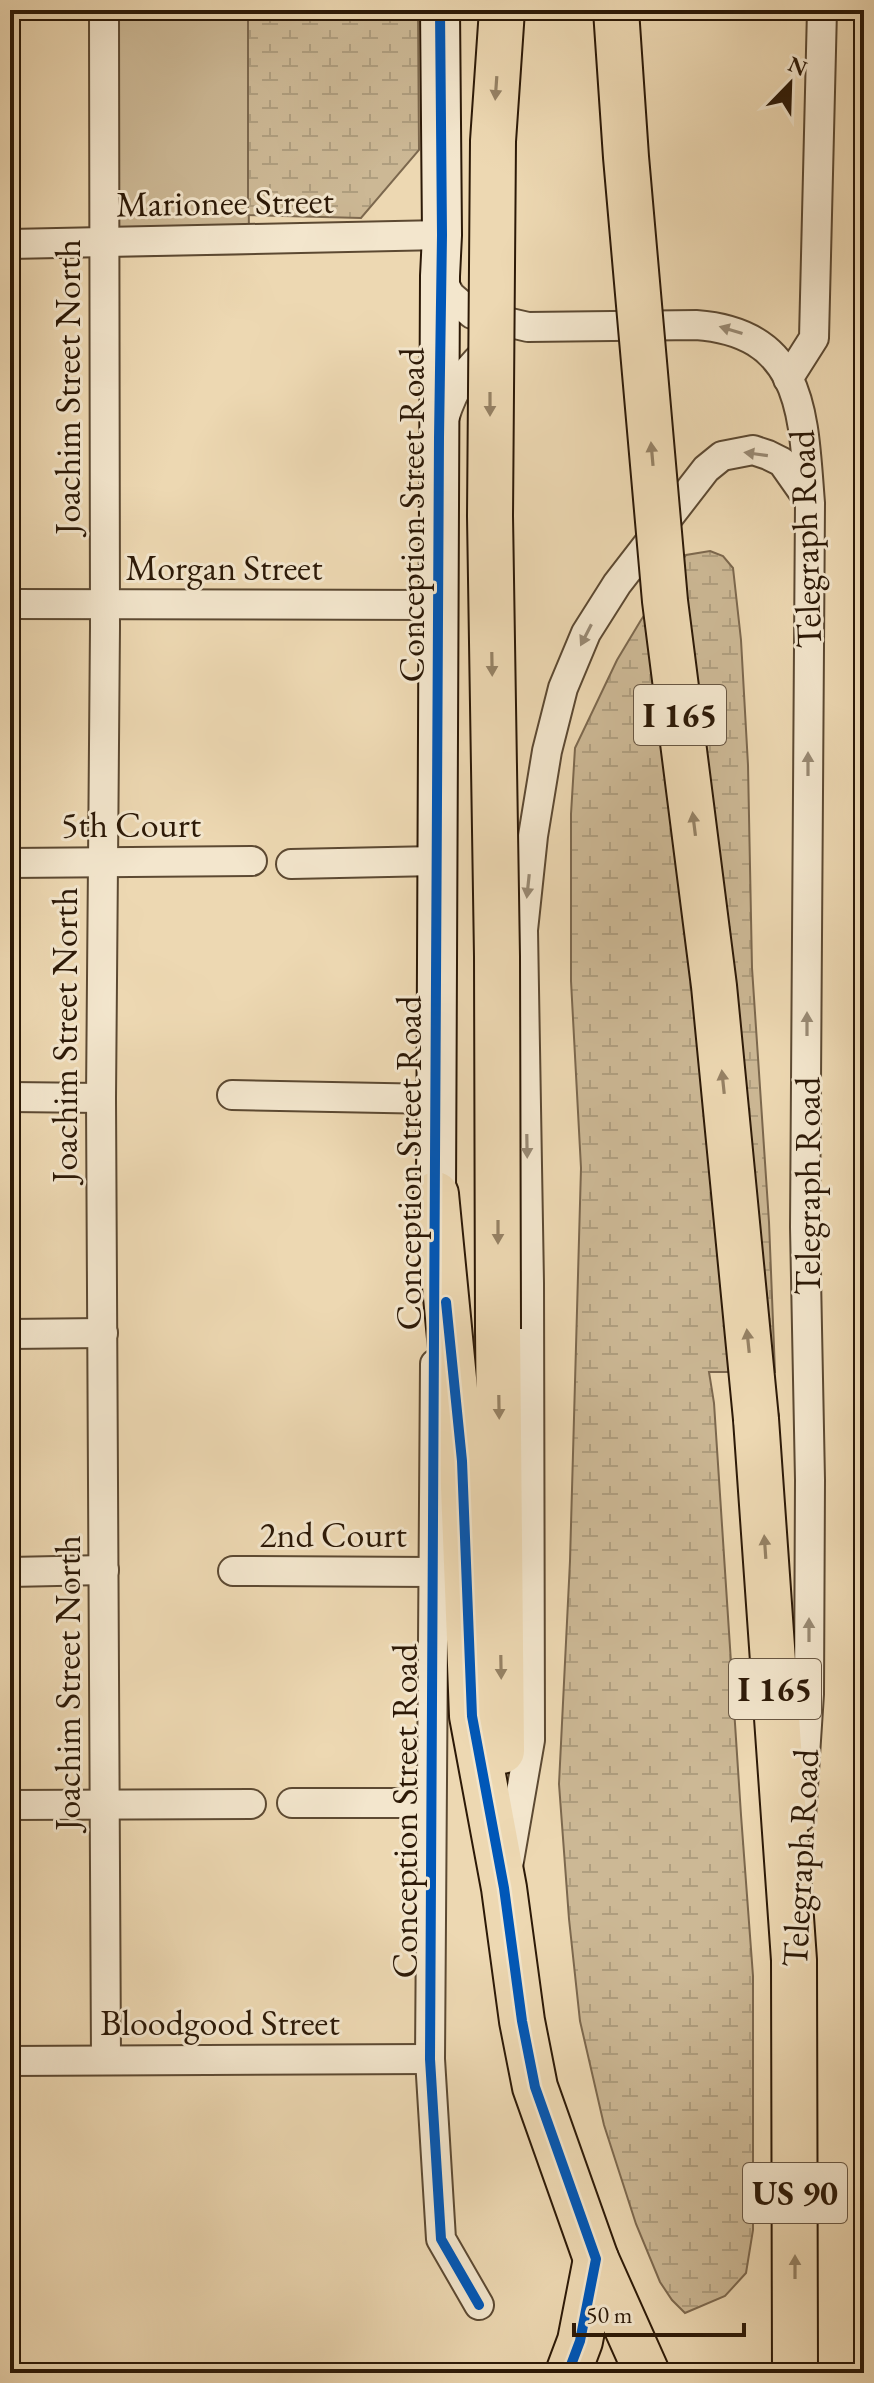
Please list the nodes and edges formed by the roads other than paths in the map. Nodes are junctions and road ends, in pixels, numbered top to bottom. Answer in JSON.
{"nodes":[{"id":1,"x":104,"y":10,"type":"edge"},
{"id":2,"x":440,"y":10,"type":"edge"},
{"id":3,"x":502,"y":10,"type":"edge"},
{"id":4,"x":616,"y":10,"type":"edge"},
{"id":5,"x":822,"y":10,"type":"edge"},
{"id":6,"x":442,"y":235,"type":"junction"},
{"id":7,"x":104,"y":242,"type":"junction"},
{"id":8,"x":10,"y":244,"type":"edge"},
{"id":9,"x":440,"y":276,"type":"junction"},
{"id":10,"x":528,"y":327,"type":"junction"},
{"id":11,"x":788,"y":379,"type":"junction"},
{"id":12,"x":439,"y":438,"type":"junction"},
{"id":13,"x":810,"y":503,"type":"junction"},
{"id":14,"x":10,"y":604,"type":"edge"},
{"id":15,"x":105,"y":605,"type":"junction"},
{"id":16,"x":439,"y":605,"type":"junction"},
{"id":17,"x":252,"y":861,"type":"dead end"},
{"id":18,"x":436,"y":861,"type":"junction"},
{"id":19,"x":103,"y":862,"type":"junction"},
{"id":20,"x":10,"y":863,"type":"edge"},
{"id":21,"x":291,"y":864,"type":"dead end"},
{"id":22,"x":232,"y":1095,"type":"dead end"},
{"id":23,"x":10,"y":1097,"type":"edge"},
{"id":24,"x":101,"y":1098,"type":"junction"},
{"id":25,"x":436,"y":1099,"type":"junction"},
{"id":26,"x":436,"y":1194,"type":"junction"},
{"id":27,"x":103,"y":1333,"type":"junction"},
{"id":28,"x":10,"y":1334,"type":"edge"},
{"id":29,"x":104,"y":1570,"type":"junction"},
{"id":30,"x":233,"y":1571,"type":"dead end"},
{"id":31,"x":10,"y":1572,"type":"edge"},
{"id":32,"x":433,"y":1572,"type":"junction"},
{"id":33,"x":292,"y":1803,"type":"dead end"},
{"id":34,"x":431,"y":1803,"type":"junction"},
{"id":35,"x":106,"y":1804,"type":"junction"},
{"id":36,"x":251,"y":1804,"type":"dead end"},
{"id":37,"x":10,"y":1805,"type":"edge"},
{"id":38,"x":504,"y":1888,"type":"junction"},
{"id":39,"x":794,"y":1960,"type":"junction"},
{"id":40,"x":430,"y":2059,"type":"junction"},
{"id":41,"x":106,"y":2060,"type":"junction"},
{"id":42,"x":10,"y":2061,"type":"edge"},
{"id":43,"x":596,"y":2259,"type":"junction"},
{"id":44,"x":479,"y":2305,"type":"dead end"},
{"id":45,"x":568,"y":2373,"type":"edge"},
{"id":46,"x":647,"y":2373,"type":"edge"},
{"id":47,"x":679,"y":2373,"type":"edge"},
{"id":48,"x":795,"y":2373,"type":"edge"}],
"edges":[{"from":1,"to":7,"type":"street","name":"Joachim Street North"},
{"from":2,"to":6,"type":"street","name":"Conception Street Road"},
{"from":3,"to":38,"type":"highway","one_way":true,"bridge":true},
{"from":39,"to":4,"type":"highway","number":"I 165","one_way":true,"bridge":true},
{"from":5,"to":11,"type":"street","name":"Telegraph Road"},
{"from":6,"to":7,"type":"street","name":"Marionee Street"},
{"from":6,"to":9,"type":"street","name":"Conception Street Road"},
{"from":7,"to":8,"type":"street","name":"Marionee Street"},
{"from":7,"to":15,"type":"street","name":"Joachim Street North"},
{"from":9,"to":10,"type":"street"},
{"from":9,"to":12,"type":"street","name":"Conception Street Road"},
{"from":11,"to":10,"type":"street","one_way":true},
{"from":10,"to":12,"type":"street"},
{"from":11,"to":13,"type":"street","name":"Telegraph Road"},
{"from":12,"to":16,"type":"street","name":"Conception Street Road"},
{"from":13,"to":38,"type":"street","one_way":true},
{"from":39,"to":13,"type":"street","name":"Telegraph Road","one_way":true},
{"from":14,"to":15,"type":"street","name":"Morgan Street"},
{"from":15,"to":16,"type":"street","name":"Morgan Street"},
{"from":15,"to":19,"type":"street","name":"Joachim Street North"},
{"from":16,"to":18,"type":"street","name":"Conception Street Road"},
{"from":17,"to":19,"type":"street","name":"5th Court"},
{"from":18,"to":21,"type":"street"},
{"from":18,"to":25,"type":"street","name":"Conception Street Road"},
{"from":19,"to":20,"type":"street","name":"5th Court"},
{"from":19,"to":24,"type":"street","name":"Joachim Street North"},
{"from":22,"to":25,"type":"street"},
{"from":23,"to":24,"type":"street"},
{"from":24,"to":27,"type":"street","name":"Joachim Street North"},
{"from":25,"to":26,"type":"street","name":"Conception Street Road"},
{"from":26,"to":32,"type":"street","name":"Conception Street Road"},
{"from":26,"to":38,"type":"highway"},
{"from":27,"to":28,"type":"street"},
{"from":27,"to":29,"type":"street","name":"Joachim Street North"},
{"from":29,"to":31,"type":"street"},
{"from":29,"to":35,"type":"street","name":"Joachim Street North"},
{"from":30,"to":32,"type":"street","name":"2nd Court"},
{"from":32,"to":34,"type":"street","name":"Conception Street Road"},
{"from":33,"to":34,"type":"street"},
{"from":34,"to":40,"type":"street","name":"Conception Street Road"},
{"from":35,"to":36,"type":"street"},
{"from":35,"to":37,"type":"street"},
{"from":35,"to":41,"type":"street","name":"Joachim Street North"},
{"from":38,"to":43,"type":"highway"},
{"from":48,"to":39,"type":"highway","name":"Telegraph Road","number":"US 90","one_way":true},
{"from":40,"to":41,"type":"street","name":"Bloodgood Street"},
{"from":40,"to":44,"type":"street","name":"Conception Street Road"},
{"from":41,"to":42,"type":"street","name":"Bloodgood Street"},
{"from":43,"to":45,"type":"highway"},
{"from":43,"to":46,"type":"highway"},
{"from":43,"to":47,"type":"highway"}]}
